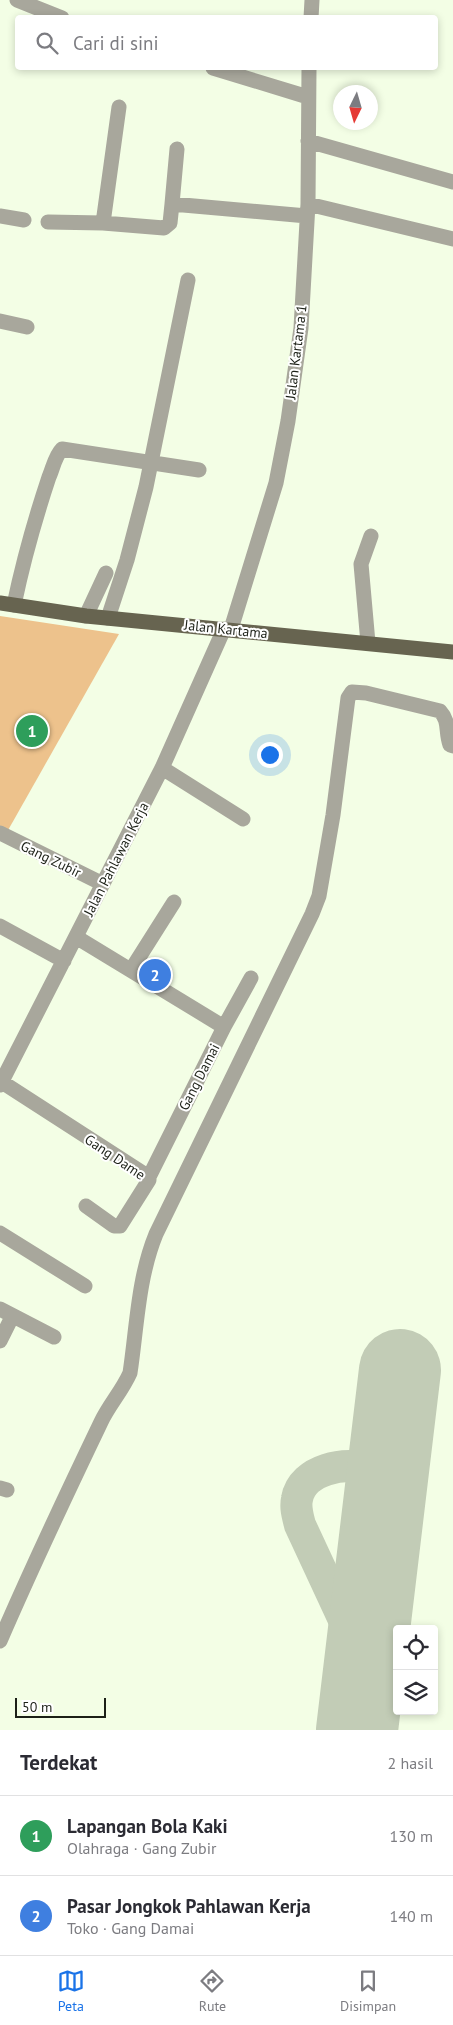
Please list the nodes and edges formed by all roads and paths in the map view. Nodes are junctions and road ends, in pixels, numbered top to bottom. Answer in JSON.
{"nodes":[{"id":1,"x":17,"y":0,"type":"edge"},
{"id":2,"x":312,"y":0,"type":"edge"},
{"id":3,"x":54,"y":15,"type":"edge"},
{"id":4,"x":311,"y":15,"type":"edge"},
{"id":5,"x":220,"y":70,"type":"edge"},
{"id":6,"x":309,"y":70,"type":"edge"},
{"id":7,"x":308,"y":97,"type":"junction"},
{"id":8,"x":119,"y":107,"type":"dead end"},
{"id":9,"x":308,"y":141,"type":"junction"},
{"id":10,"x":177,"y":149,"type":"dead end"},
{"id":11,"x":453,"y":182,"type":"edge"},
{"id":12,"x":172,"y":204,"type":"junction"},
{"id":13,"x":308,"y":210,"type":"junction"},
{"id":14,"x":0,"y":216,"type":"edge"},
{"id":15,"x":24,"y":220,"type":"dead end"},
{"id":16,"x":48,"y":222,"type":"dead end"},
{"id":17,"x":103,"y":223,"type":"junction"},
{"id":18,"x":453,"y":239,"type":"edge"},
{"id":19,"x":188,"y":280,"type":"dead end"},
{"id":20,"x":0,"y":321,"type":"edge"},
{"id":21,"x":27,"y":327,"type":"dead end"},
{"id":22,"x":152,"y":464,"type":"junction"},
{"id":23,"x":199,"y":470,"type":"dead end"},
{"id":24,"x":371,"y":536,"type":"dead end"},
{"id":25,"x":106,"y":573,"type":"dead end"},
{"id":26,"x":7,"y":604,"type":"edge"},
{"id":27,"x":86,"y":616,"type":"junction"},
{"id":28,"x":108,"y":618,"type":"junction"},
{"id":29,"x":227,"y":629,"type":"junction"},
{"id":30,"x":368,"y":643,"type":"junction"},
{"id":31,"x":453,"y":652,"type":"edge"},
{"id":32,"x":453,"y":746,"type":"edge"},
{"id":33,"x":162,"y":768,"type":"junction"},
{"id":34,"x":243,"y":819,"type":"dead end"},
{"id":35,"x":0,"y":833,"type":"edge"},
{"id":36,"x":103,"y":884,"type":"junction"},
{"id":37,"x":174,"y":902,"type":"dead end"},
{"id":38,"x":0,"y":926,"type":"edge"},
{"id":39,"x":76,"y":937,"type":"junction"},
{"id":40,"x":64,"y":961,"type":"junction"},
{"id":41,"x":131,"y":970,"type":"junction"},
{"id":42,"x":251,"y":978,"type":"dead end"},
{"id":43,"x":224,"y":1027,"type":"junction"},
{"id":44,"x":1,"y":1084,"type":"edge"},
{"id":45,"x":149,"y":1177,"type":"junction"},
{"id":46,"x":86,"y":1206,"type":"dead end"},
{"id":47,"x":0,"y":1233,"type":"edge"},
{"id":48,"x":85,"y":1286,"type":"dead end"},
{"id":49,"x":6,"y":1313,"type":"edge"},
{"id":50,"x":54,"y":1337,"type":"dead end"},
{"id":51,"x":0,"y":1341,"type":"edge"},
{"id":52,"x":0,"y":1641,"type":"edge"}],
"edges":[{"from":1,"to":3,"type":"street"},
{"from":2,"to":4,"type":"street"},
{"from":5,"to":7,"type":"street"},
{"from":6,"to":7,"type":"street","name":"Jalan Kartama 1"},
{"from":7,"to":9,"type":"street","name":"Jalan Kartama 1"},
{"from":8,"to":17,"type":"street"},
{"from":9,"to":11,"type":"street"},
{"from":9,"to":13,"type":"street","name":"Jalan Kartama 1"},
{"from":10,"to":12,"type":"street"},
{"from":12,"to":13,"type":"street"},
{"from":12,"to":17,"type":"street"},
{"from":13,"to":18,"type":"street"},
{"from":13,"to":29,"type":"street","name":"Jalan Kartama 1"},
{"from":14,"to":15,"type":"street"},
{"from":16,"to":17,"type":"street"},
{"from":19,"to":22,"type":"street"},
{"from":20,"to":21,"type":"street"},
{"from":22,"to":23,"type":"street"},
{"from":22,"to":26,"type":"street"},
{"from":22,"to":28,"type":"street"},
{"from":24,"to":30,"type":"street"},
{"from":25,"to":27,"type":"street"},
{"from":26,"to":27,"type":"main road","name":"Jalan Kartama"},
{"from":27,"to":28,"type":"main road","name":"Jalan Kartama"},
{"from":28,"to":29,"type":"main road","name":"Jalan Kartama"},
{"from":29,"to":30,"type":"main road","name":"Jalan Kartama"},
{"from":29,"to":33,"type":"street","name":"Jalan Pahlawan Kerja"},
{"from":30,"to":31,"type":"main road","name":"Jalan Kartama"},
{"from":32,"to":52,"type":"street"},
{"from":33,"to":34,"type":"street"},
{"from":33,"to":36,"type":"street","name":"Jalan Pahlawan Kerja"},
{"from":35,"to":36,"type":"street","name":"Gang Zubir"},
{"from":36,"to":39,"type":"street","name":"Jalan Pahlawan Kerja"},
{"from":37,"to":41,"type":"street"},
{"from":38,"to":40,"type":"street"},
{"from":39,"to":40,"type":"street","name":"Jalan Pahlawan Kerja"},
{"from":39,"to":41,"type":"street"},
{"from":40,"to":44,"type":"street","name":"Jalan Pahlawan Kerja"},
{"from":41,"to":43,"type":"street"},
{"from":42,"to":43,"type":"street","name":"Gang Damai"},
{"from":43,"to":45,"type":"street","name":"Gang Damai"},
{"from":44,"to":45,"type":"street","name":"Gang Dame"},
{"from":45,"to":46,"type":"street","name":"Gang Dame"},
{"from":47,"to":48,"type":"street"},
{"from":49,"to":50,"type":"street"},
{"from":49,"to":51,"type":"street"}]}
